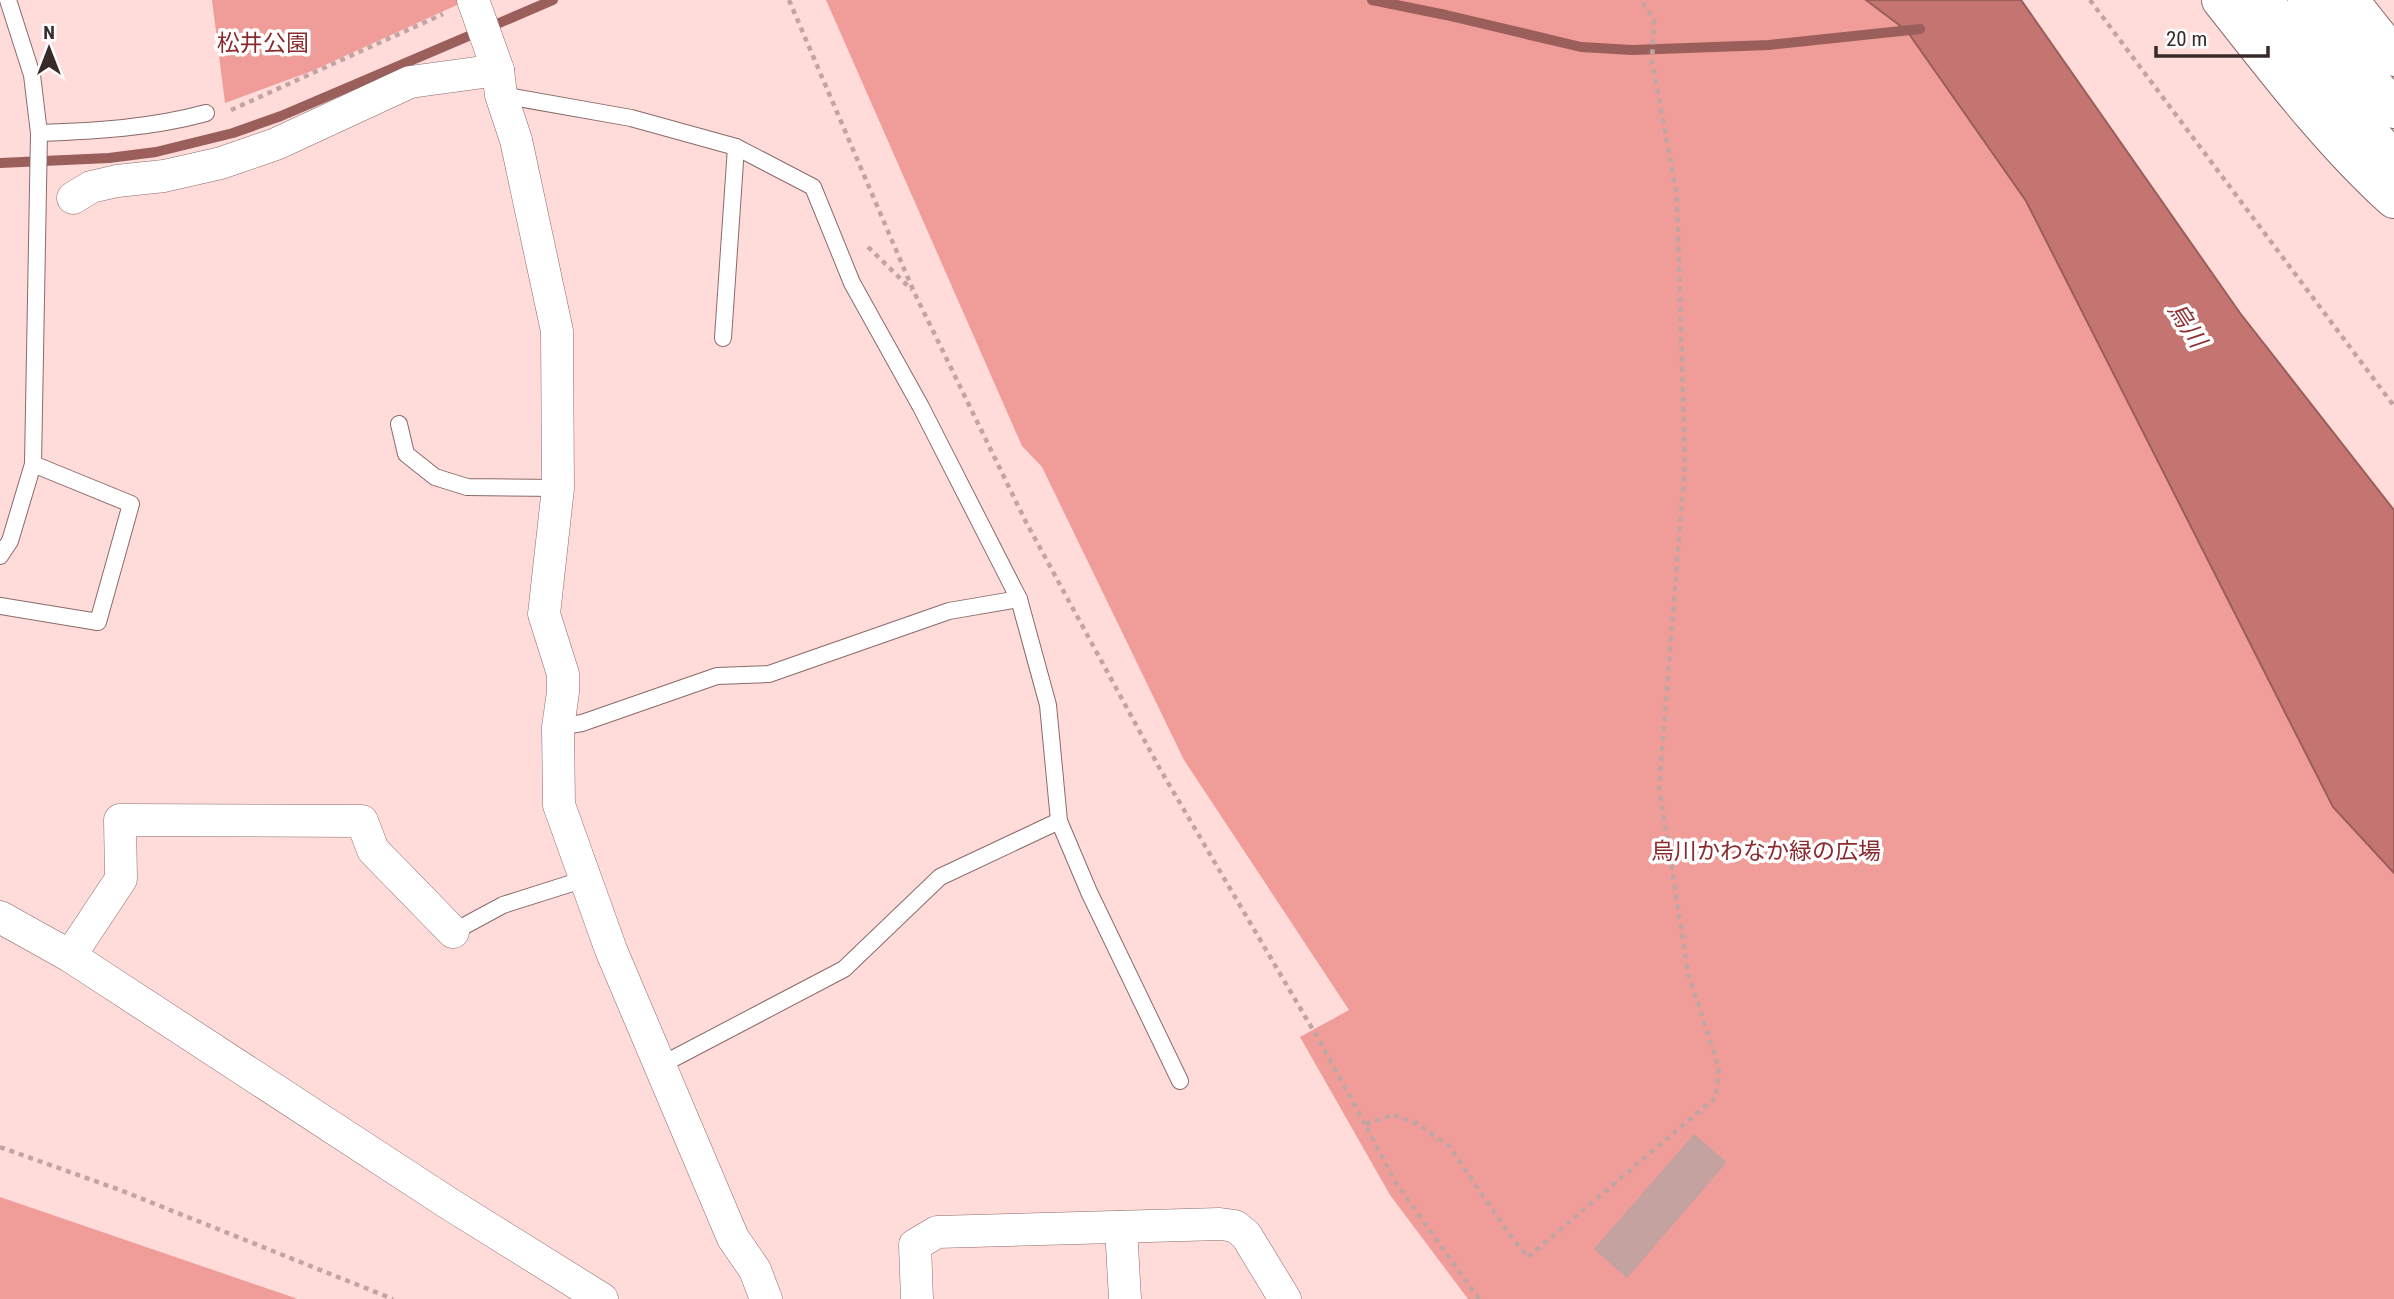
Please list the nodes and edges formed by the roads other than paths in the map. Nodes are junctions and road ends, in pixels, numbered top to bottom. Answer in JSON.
{"nodes":[{"id":1,"x":2221,"y":0,"type":"edge"},
{"id":2,"x":2263,"y":0,"type":"edge"},
{"id":3,"x":2307,"y":0,"type":"edge"},
{"id":4,"x":2349,"y":0,"type":"edge"},
{"id":5,"x":2365,"y":0,"type":"edge"},
{"id":6,"x":7,"y":8,"type":"edge"},
{"id":7,"x":478,"y":13,"type":"edge"},
{"id":8,"x":2394,"y":46,"type":"edge"},
{"id":9,"x":2394,"y":57,"type":"edge"},
{"id":10,"x":500,"y":83,"type":"junction"},
{"id":11,"x":2394,"y":109,"type":"edge"},
{"id":12,"x":206,"y":113,"type":"road end"},
{"id":13,"x":39,"y":133,"type":"junction"},
{"id":14,"x":736,"y":147,"type":"junction"},
{"id":15,"x":2394,"y":162,"type":"edge"},
{"id":16,"x":73,"y":198,"type":"dead end"},
{"id":17,"x":2394,"y":199,"type":"edge"},
{"id":18,"x":723,"y":338,"type":"dead end"},
{"id":19,"x":399,"y":424,"type":"dead end"},
{"id":20,"x":33,"y":464,"type":"junction"},
{"id":21,"x":558,"y":488,"type":"junction"},
{"id":22,"x":0,"y":556,"type":"edge"},
{"id":23,"x":1019,"y":599,"type":"junction"},
{"id":24,"x":0,"y":606,"type":"edge"},
{"id":25,"x":558,"y":727,"type":"junction"},
{"id":26,"x":1059,"y":821,"type":"junction"},
{"id":27,"x":585,"y":879,"type":"junction"},
{"id":28,"x":0,"y":917,"type":"edge"},
{"id":29,"x":453,"y":932,"type":"joint"},
{"id":30,"x":70,"y":956,"type":"junction"},
{"id":31,"x":661,"y":1065,"type":"junction"},
{"id":32,"x":1180,"y":1081,"type":"dead end"},
{"id":33,"x":1121,"y":1227,"type":"junction"},
{"id":34,"x":602,"y":1299,"type":"edge"},
{"id":35,"x":766,"y":1299,"type":"edge"},
{"id":36,"x":917,"y":1299,"type":"edge"},
{"id":37,"x":1125,"y":1299,"type":"edge"},
{"id":38,"x":1285,"y":1299,"type":"edge"}],
"edges":[{"from":1,"to":17,"type":"highway"},
{"from":2,"to":15,"type":"highway"},
{"from":3,"to":11,"type":"highway"},
{"from":4,"to":9,"type":"highway"},
{"from":5,"to":8,"type":"highway"},
{"from":6,"to":13,"type":"lane"},
{"from":7,"to":10,"type":"street"},
{"from":10,"to":14,"type":"lane"},
{"from":10,"to":16,"type":"street"},
{"from":10,"to":21,"type":"street"},
{"from":12,"to":13,"type":"lane"},
{"from":13,"to":20,"type":"lane"},
{"from":14,"to":18,"type":"lane"},
{"from":14,"to":23,"type":"lane"},
{"from":19,"to":21,"type":"lane"},
{"from":20,"to":22,"type":"lane"},
{"from":20,"to":24,"type":"lane"},
{"from":21,"to":25,"type":"street"},
{"from":23,"to":25,"type":"lane"},
{"from":23,"to":26,"type":"lane"},
{"from":25,"to":27,"type":"street"},
{"from":26,"to":31,"type":"lane"},
{"from":26,"to":32,"type":"lane"},
{"from":27,"to":29,"type":"lane"},
{"from":27,"to":31,"type":"street"},
{"from":28,"to":30,"type":"street"},
{"from":29,"to":30,"type":"street"},
{"from":30,"to":34,"type":"street"},
{"from":31,"to":35,"type":"street"},
{"from":33,"to":36,"type":"street"},
{"from":33,"to":37,"type":"street"},
{"from":33,"to":38,"type":"street"}]}
